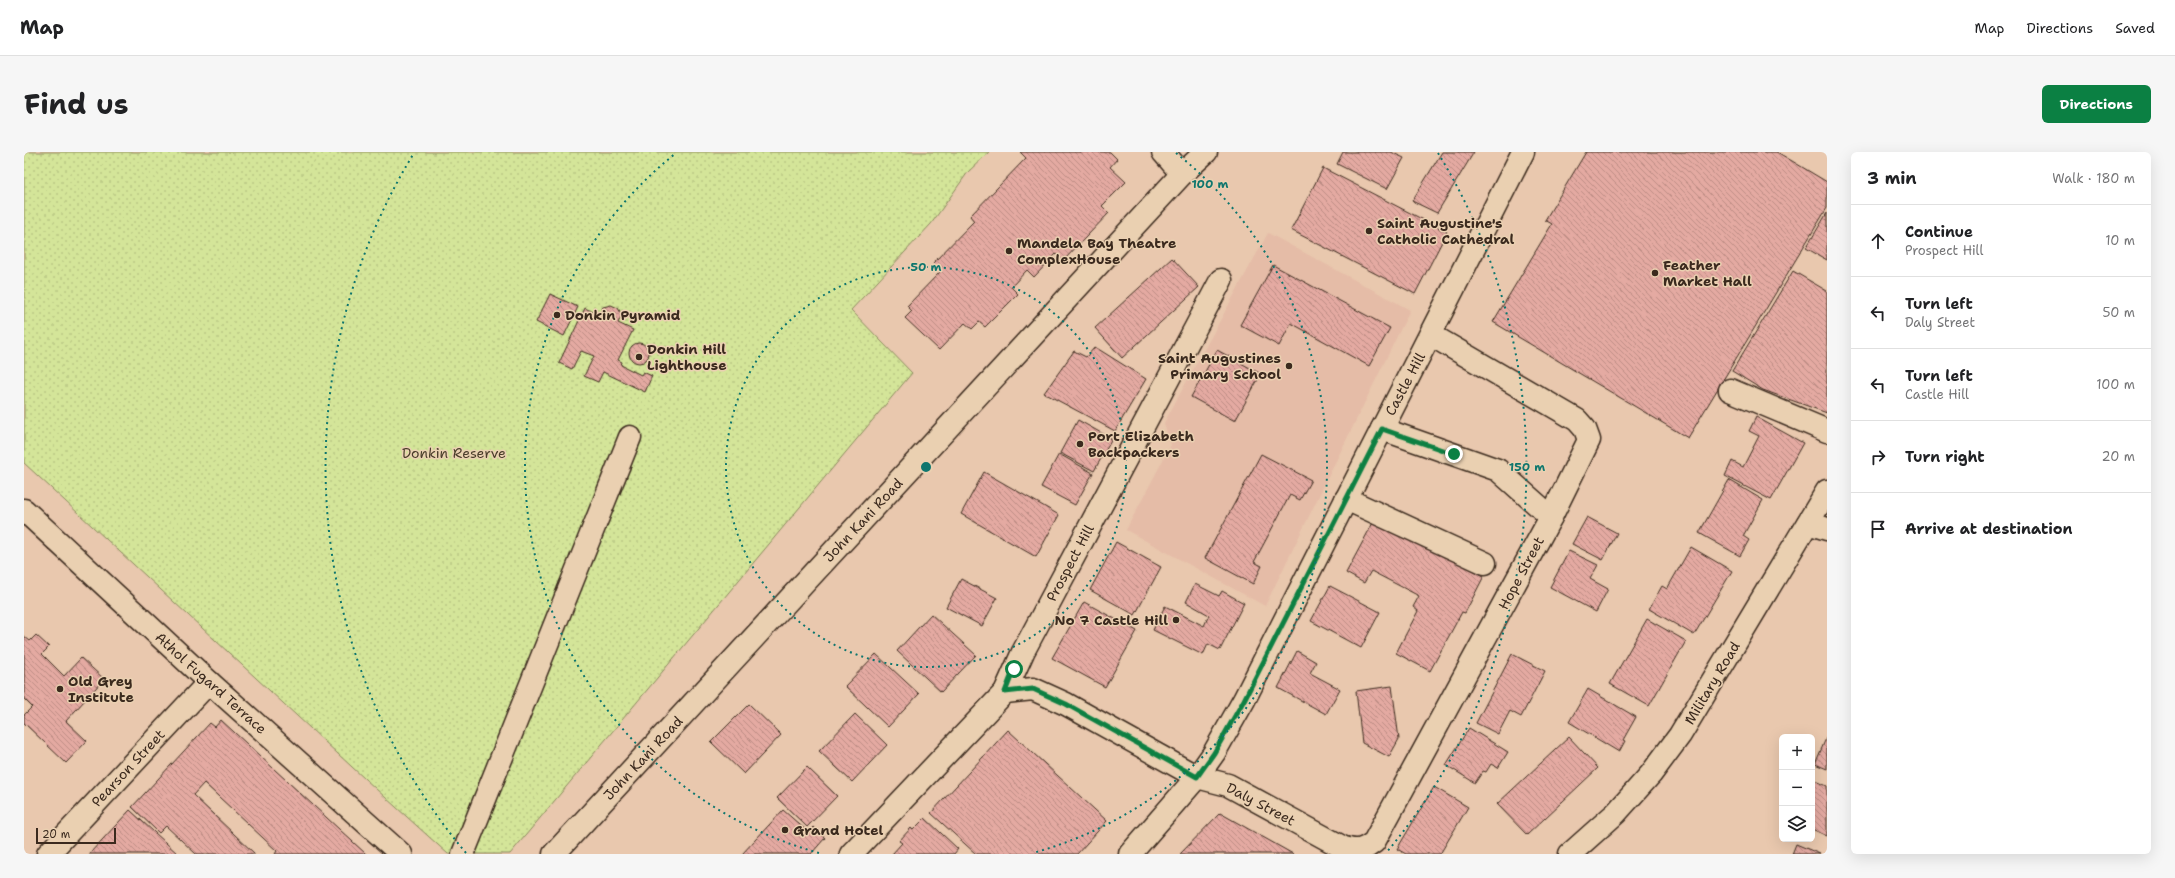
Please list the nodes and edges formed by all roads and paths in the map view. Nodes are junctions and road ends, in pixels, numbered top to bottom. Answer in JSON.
{"nodes":[{"id":1,"x":1164,"y":152,"type":"edge"},
{"id":2,"x":1206,"y":152,"type":"edge"},
{"id":3,"x":1522,"y":152,"type":"edge"},
{"id":4,"x":1182,"y":174,"type":"junction"},
{"id":5,"x":1221,"y":280,"type":"dead end"},
{"id":6,"x":1431,"y":335,"type":"junction"},
{"id":7,"x":1730,"y":390,"type":"dead end"},
{"id":8,"x":1382,"y":429,"type":"junction"},
{"id":9,"x":1827,"y":431,"type":"edge"},
{"id":10,"x":630,"y":437,"type":"dead end"},
{"id":11,"x":1827,"y":491,"type":"edge"},
{"id":12,"x":1346,"y":499,"type":"junction"},
{"id":13,"x":24,"y":510,"type":"edge"},
{"id":14,"x":1551,"y":517,"type":"junction"},
{"id":15,"x":1818,"y":526,"type":"edge"},
{"id":16,"x":1485,"y":563,"type":"dead end"},
{"id":17,"x":209,"y":682,"type":"junction"},
{"id":18,"x":1005,"y":692,"type":"junction"},
{"id":19,"x":1197,"y":777,"type":"junction"},
{"id":20,"x":1342,"y":847,"type":"joint"},
{"id":21,"x":48,"y":854,"type":"edge"},
{"id":22,"x":401,"y":854,"type":"edge"},
{"id":23,"x":464,"y":854,"type":"edge"},
{"id":24,"x":554,"y":854,"type":"edge"},
{"id":25,"x":852,"y":854,"type":"edge"},
{"id":26,"x":1130,"y":854,"type":"edge"},
{"id":27,"x":1570,"y":854,"type":"edge"}],
"edges":[{"from":1,"to":4,"type":"street"},
{"from":2,"to":4,"type":"street","name":"John Kani Road"},
{"from":3,"to":6,"type":"street","name":"Castle Hill"},
{"from":4,"to":24,"type":"street","name":"John Kani Road"},
{"from":5,"to":18,"type":"street","name":"Prospect Hill"},
{"from":6,"to":8,"type":"street","name":"Castle Hill"},
{"from":6,"to":14,"type":"street","name":"Hope Street"},
{"from":7,"to":9,"type":"street"},
{"from":8,"to":12,"type":"street","name":"Castle Hill"},
{"from":8,"to":14,"type":"street"},
{"from":10,"to":23,"type":"street"},
{"from":11,"to":15,"type":"street","name":"Military Road"},
{"from":12,"to":16,"type":"street"},
{"from":12,"to":19,"type":"street","name":"Castle Hill"},
{"from":13,"to":17,"type":"street","name":"Athol Fugard Terrace"},
{"from":14,"to":20,"type":"street","name":"Hope Street"},
{"from":15,"to":27,"type":"street","name":"Military Road"},
{"from":17,"to":21,"type":"street","name":"Pearson Street"},
{"from":17,"to":22,"type":"street","name":"Athol Fugard Terrace"},
{"from":18,"to":19,"type":"street","name":"Daly Street"},
{"from":18,"to":25,"type":"street","name":"Prospect Hill"},
{"from":19,"to":20,"type":"street","name":"Daly Street"},
{"from":19,"to":26,"type":"street","name":"Castle Hill"}]}
